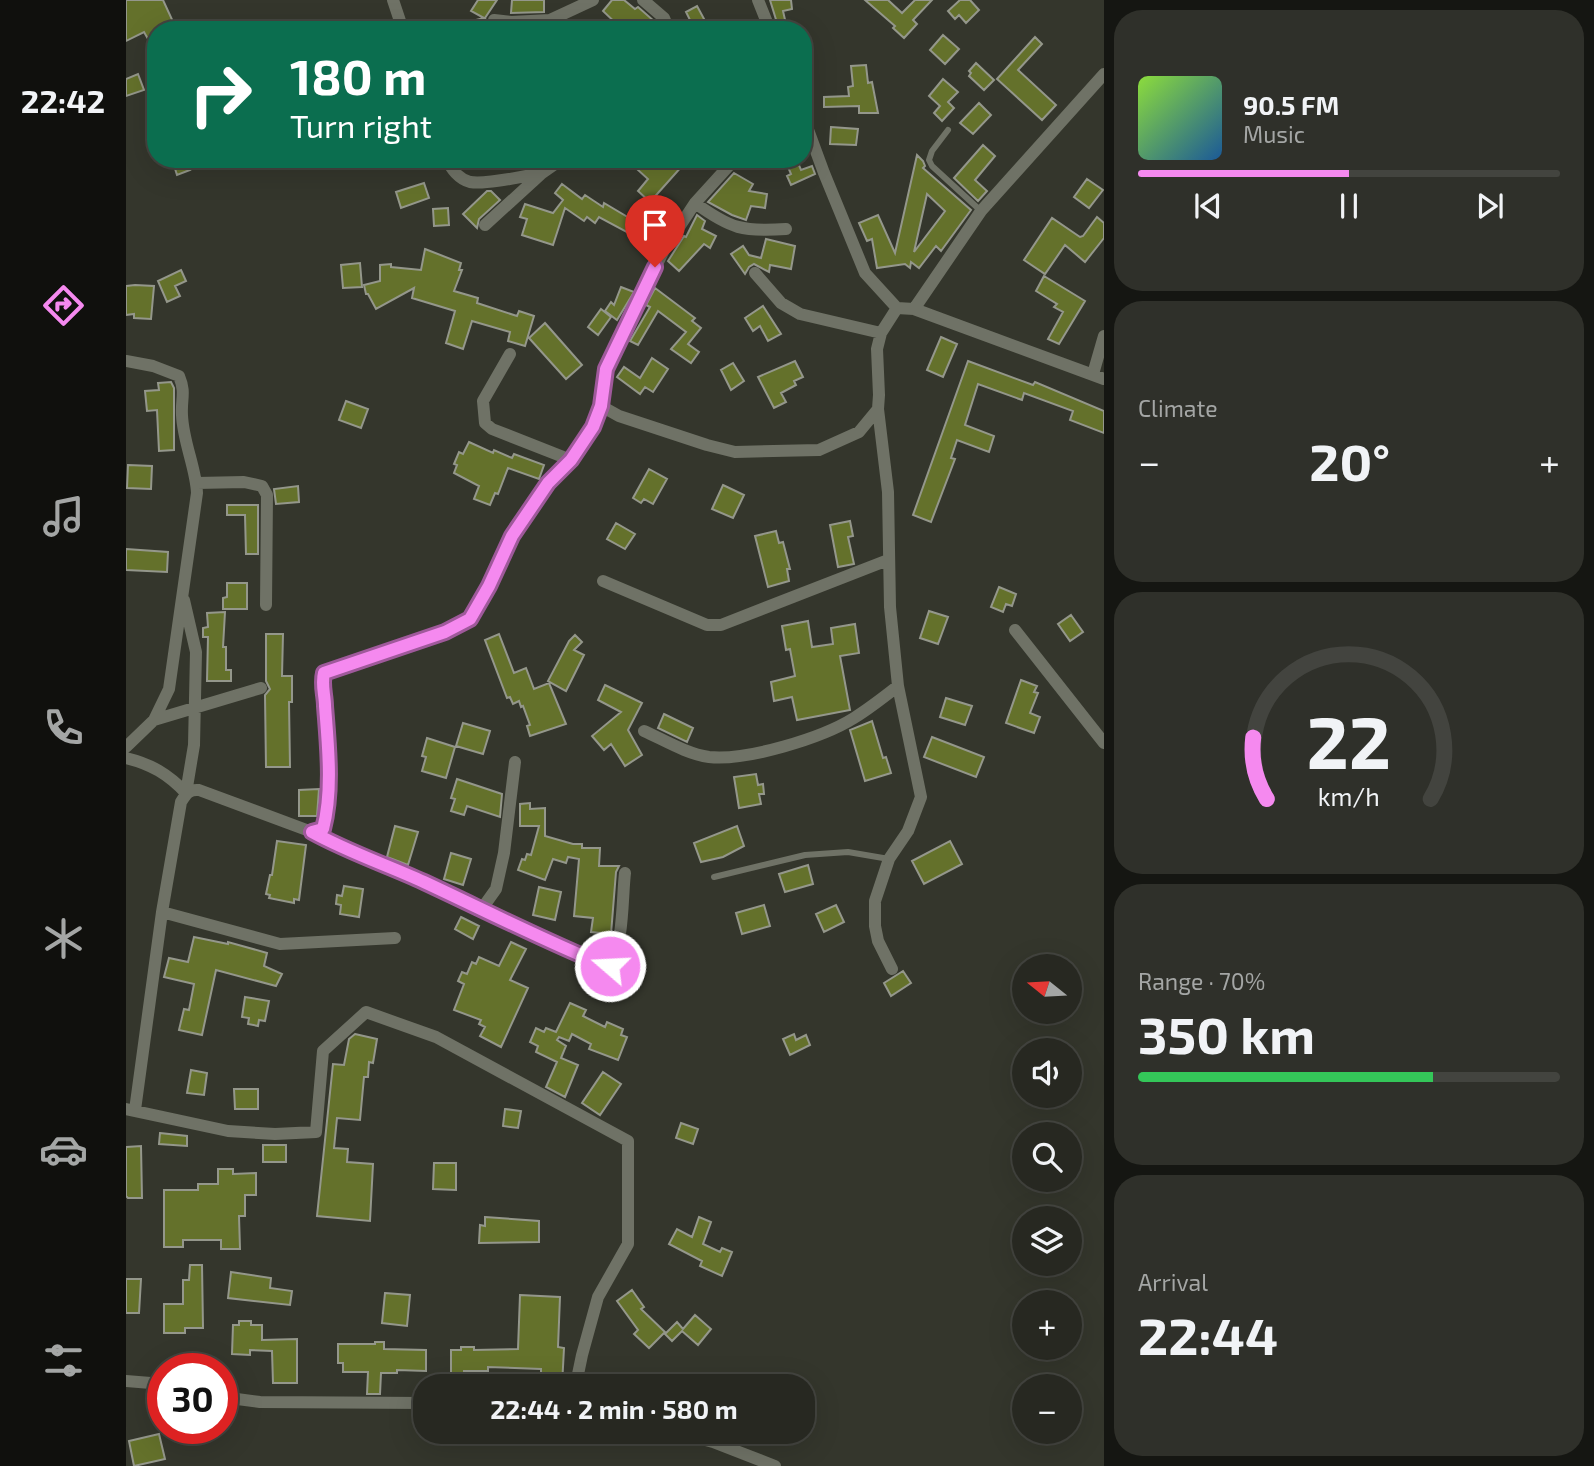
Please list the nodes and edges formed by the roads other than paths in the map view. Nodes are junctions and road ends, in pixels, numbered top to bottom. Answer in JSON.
{"nodes":[{"id":1,"x":393,"y":0,"type":"edge"},
{"id":2,"x":593,"y":0,"type":"edge"},
{"id":3,"x":643,"y":0,"type":"edge"},
{"id":4,"x":758,"y":0,"type":"edge"},
{"id":5,"x":494,"y":20,"type":"dead end"},
{"id":6,"x":400,"y":21,"type":"edge"},
{"id":7,"x":502,"y":21,"type":"edge"},
{"id":8,"x":530,"y":21,"type":"edge"},
{"id":9,"x":665,"y":21,"type":"edge"},
{"id":10,"x":766,"y":21,"type":"edge"},
{"id":11,"x":1104,"y":75,"type":"edge"},
{"id":12,"x":948,"y":130,"type":"dead end"},
{"id":13,"x":812,"y":140,"type":"edge"},
{"id":14,"x":452,"y":168,"type":"edge"},
{"id":15,"x":549,"y":168,"type":"edge"},
{"id":16,"x":727,"y":168,"type":"edge"},
{"id":17,"x":542,"y":173,"type":"junction"},
{"id":18,"x":695,"y":203,"type":"junction"},
{"id":19,"x":981,"y":211,"type":"junction"},
{"id":20,"x":485,"y":225,"type":"dead end"},
{"id":21,"x":786,"y":229,"type":"dead end"},
{"id":22,"x":755,"y":274,"type":"dead end"},
{"id":23,"x":897,"y":308,"type":"junction"},
{"id":24,"x":914,"y":309,"type":"junction"},
{"id":25,"x":881,"y":333,"type":"junction"},
{"id":26,"x":1104,"y":337,"type":"edge"},
{"id":27,"x":510,"y":354,"type":"dead end"},
{"id":28,"x":126,"y":361,"type":"edge"},
{"id":29,"x":1099,"y":377,"type":"edge"},
{"id":30,"x":601,"y":406,"type":"junction"},
{"id":31,"x":878,"y":409,"type":"junction"},
{"id":32,"x":571,"y":460,"type":"junction"},
{"id":33,"x":197,"y":483,"type":"junction"},
{"id":34,"x":888,"y":560,"type":"junction"},
{"id":35,"x":603,"y":581,"type":"dead end"},
{"id":36,"x":182,"y":590,"type":"junction"},
{"id":37,"x":266,"y":605,"type":"dead end"},
{"id":38,"x":1015,"y":630,"type":"dead end"},
{"id":39,"x":898,"y":686,"type":"junction"},
{"id":40,"x":261,"y":688,"type":"dead end"},
{"id":41,"x":196,"y":709,"type":"junction"},
{"id":42,"x":154,"y":720,"type":"junction"},
{"id":43,"x":644,"y":730,"type":"dead end"},
{"id":44,"x":1104,"y":743,"type":"edge"},
{"id":45,"x":126,"y":747,"type":"edge"},
{"id":46,"x":126,"y":758,"type":"edge"},
{"id":47,"x":515,"y":762,"type":"dead end"},
{"id":48,"x":186,"y":793,"type":"junction"},
{"id":49,"x":312,"y":832,"type":"junction"},
{"id":50,"x":889,"y":859,"type":"junction"},
{"id":51,"x":625,"y":873,"type":"dead end"},
{"id":52,"x":714,"y":877,"type":"dead end"},
{"id":53,"x":481,"y":910,"type":"junction"},
{"id":54,"x":162,"y":912,"type":"junction"},
{"id":55,"x":395,"y":938,"type":"dead end"},
{"id":56,"x":892,"y":969,"type":"dead end"},
{"id":57,"x":130,"y":1110,"type":"edge"},
{"id":58,"x":578,"y":1374,"type":"edge"},
{"id":59,"x":126,"y":1381,"type":"edge"},
{"id":60,"x":147,"y":1383,"type":"edge"},
{"id":61,"x":238,"y":1399,"type":"edge"},
{"id":62,"x":413,"y":1403,"type":"edge"},
{"id":63,"x":718,"y":1444,"type":"edge"},
{"id":64,"x":775,"y":1466,"type":"edge"}],
"edges":[{"from":1,"to":6,"type":"street"},
{"from":2,"to":8,"type":"street"},
{"from":3,"to":9,"type":"street"},
{"from":4,"to":10,"type":"street"},
{"from":5,"to":7,"type":"street"},
{"from":11,"to":19,"type":"street"},
{"from":12,"to":19,"type":"lane"},
{"from":13,"to":23,"type":"street"},
{"from":14,"to":17,"type":"street"},
{"from":15,"to":17,"type":"street"},
{"from":16,"to":18,"type":"street"},
{"from":17,"to":20,"type":"street"},
{"from":18,"to":21,"type":"street"},
{"from":18,"to":30,"type":"street"},
{"from":19,"to":24,"type":"street"},
{"from":22,"to":25,"type":"street"},
{"from":23,"to":24,"type":"street"},
{"from":23,"to":25,"type":"street"},
{"from":24,"to":29,"type":"street"},
{"from":25,"to":31,"type":"street"},
{"from":26,"to":29,"type":"street"},
{"from":27,"to":32,"type":"street"},
{"from":28,"to":33,"type":"street"},
{"from":30,"to":31,"type":"street"},
{"from":30,"to":32,"type":"street"},
{"from":31,"to":34,"type":"street"},
{"from":32,"to":49,"type":"street"},
{"from":33,"to":36,"type":"street"},
{"from":33,"to":37,"type":"street"},
{"from":34,"to":35,"type":"street"},
{"from":34,"to":39,"type":"street"},
{"from":36,"to":41,"type":"street"},
{"from":36,"to":42,"type":"street"},
{"from":38,"to":44,"type":"street"},
{"from":39,"to":43,"type":"street"},
{"from":39,"to":50,"type":"street"},
{"from":40,"to":41,"type":"street"},
{"from":41,"to":42,"type":"street"},
{"from":41,"to":48,"type":"street"},
{"from":42,"to":45,"type":"street"},
{"from":46,"to":48,"type":"street"},
{"from":47,"to":53,"type":"street"},
{"from":48,"to":49,"type":"street"},
{"from":48,"to":54,"type":"street"},
{"from":49,"to":53,"type":"street"},
{"from":50,"to":52,"type":"lane"},
{"from":50,"to":56,"type":"street"},
{"from":51,"to":53,"type":"street"},
{"from":54,"to":55,"type":"street"},
{"from":54,"to":57,"type":"street"},
{"from":57,"to":58,"type":"street"},
{"from":59,"to":60,"type":"street"},
{"from":61,"to":62,"type":"street"},
{"from":63,"to":64,"type":"street"}]}
